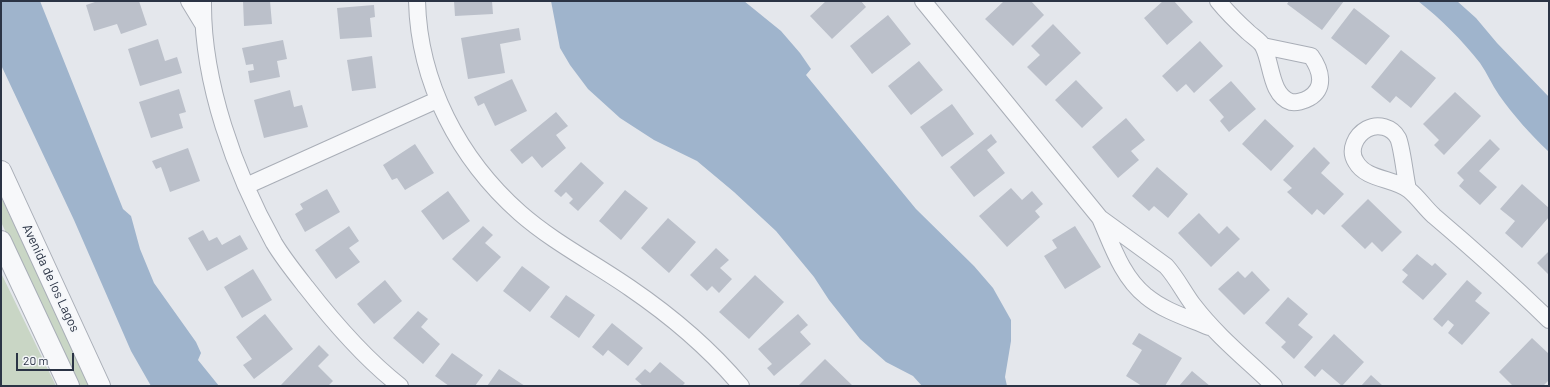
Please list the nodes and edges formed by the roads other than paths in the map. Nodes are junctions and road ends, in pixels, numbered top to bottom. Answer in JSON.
{"nodes":[{"id":1,"x":189,"y":1,"type":"edge"},
{"id":2,"x":203,"y":1,"type":"edge"},
{"id":3,"x":417,"y":1,"type":"edge"},
{"id":4,"x":923,"y":1,"type":"edge"},
{"id":5,"x":1218,"y":1,"type":"edge"},
{"id":6,"x":203,"y":24,"type":"junction"},
{"id":7,"x":1263,"y":46,"type":"dead end"},
{"id":8,"x":437,"y":100,"type":"junction"},
{"id":9,"x":1,"y":171,"type":"edge"},
{"id":10,"x":246,"y":186,"type":"junction"},
{"id":11,"x":1408,"y":189,"type":"dead end"},
{"id":12,"x":1100,"y":218,"type":"junction"},
{"id":13,"x":1,"y":241,"type":"edge"},
{"id":14,"x":1549,"y":320,"type":"edge"},
{"id":15,"x":1213,"y":328,"type":"junction"},
{"id":16,"x":69,"y":386,"type":"edge"},
{"id":17,"x":100,"y":386,"type":"edge"},
{"id":18,"x":400,"y":386,"type":"edge"},
{"id":19,"x":741,"y":386,"type":"edge"},
{"id":20,"x":1274,"y":386,"type":"edge"}],
"edges":[{"from":1,"to":6,"type":"street"},
{"from":2,"to":6,"type":"street"},
{"from":3,"to":8,"type":"street"},
{"from":4,"to":12,"type":"street"},
{"from":5,"to":7,"type":"street"},
{"from":6,"to":10,"type":"street"},
{"from":8,"to":10,"type":"street"},
{"from":8,"to":19,"type":"street"},
{"from":9,"to":17,"type":"street","name":"Avenida de los Lagos"},
{"from":10,"to":18,"type":"street"},
{"from":11,"to":14,"type":"street"},
{"from":12,"to":15,"type":"street"},
{"from":12,"to":15,"type":"street"},
{"from":13,"to":16,"type":"street"},
{"from":15,"to":20,"type":"street"}]}
